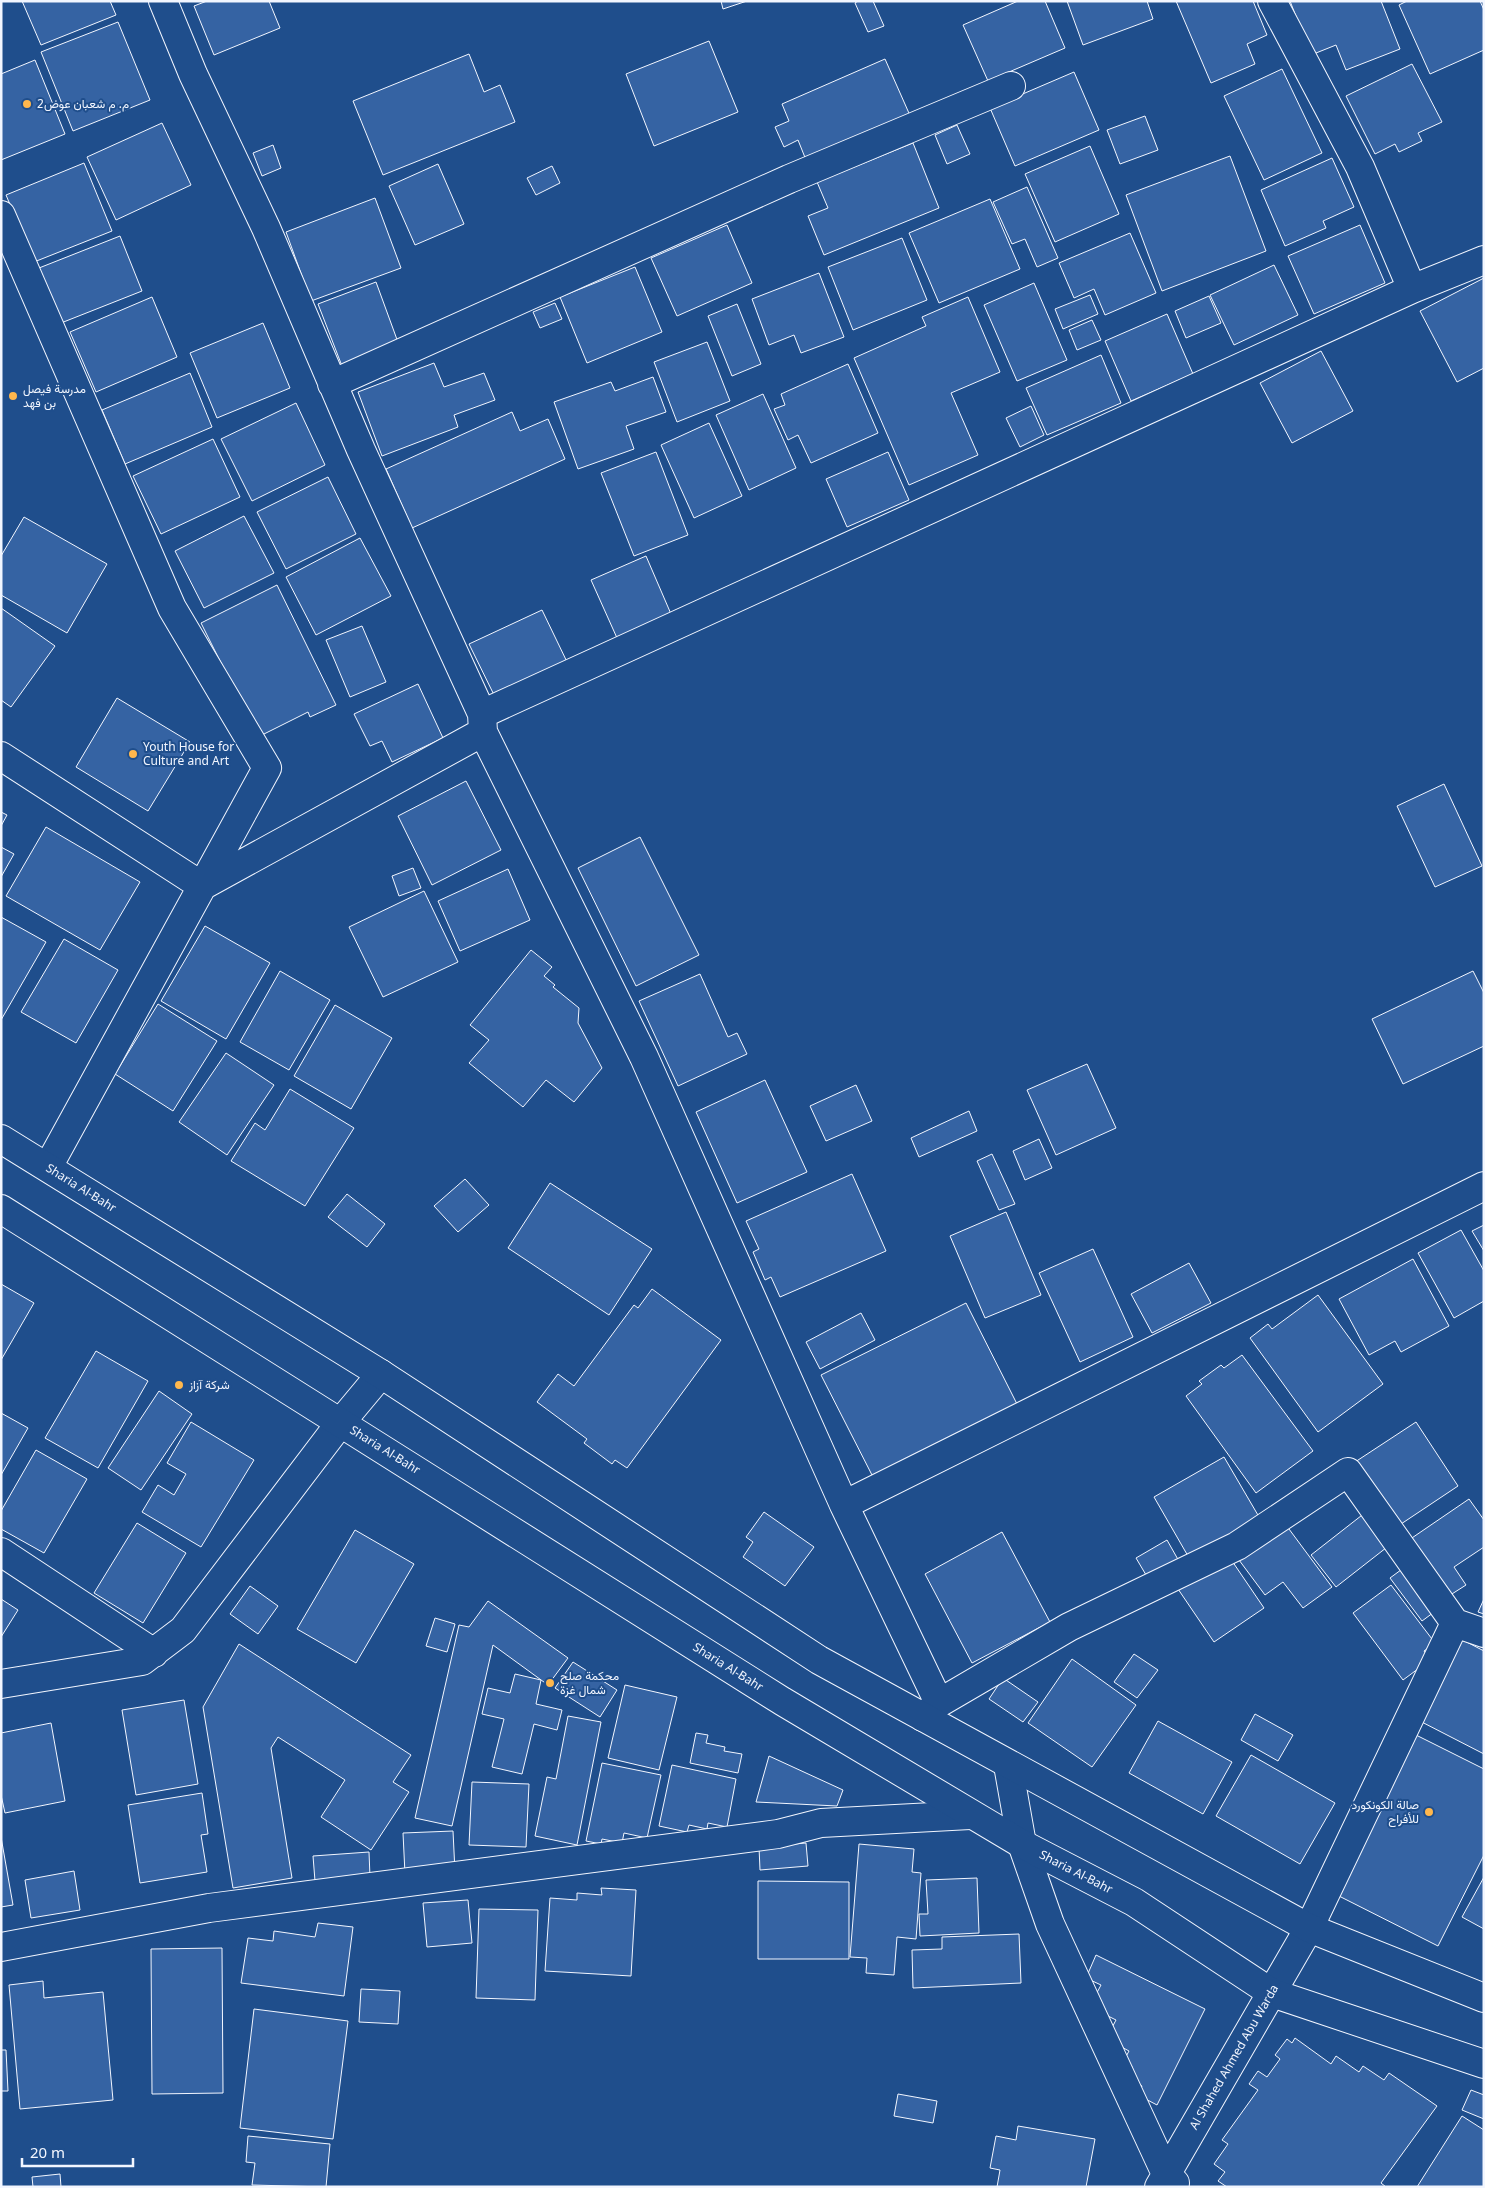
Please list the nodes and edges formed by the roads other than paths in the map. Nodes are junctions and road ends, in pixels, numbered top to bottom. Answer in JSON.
{"nodes":[{"id":1,"x":163,"y":1,"type":"edge"},
{"id":2,"x":1272,"y":1,"type":"edge"},
{"id":3,"x":1012,"y":86,"type":"dead end"},
{"id":4,"x":1,"y":216,"type":"edge"},
{"id":5,"x":1484,"y":260,"type":"edge"},
{"id":6,"x":1412,"y":289,"type":"junction"},
{"id":7,"x":332,"y":384,"type":"junction"},
{"id":8,"x":483,"y":723,"type":"junction"},
{"id":9,"x":1,"y":756,"type":"edge"},
{"id":10,"x":202,"y":886,"type":"junction"},
{"id":11,"x":1,"y":1139,"type":"edge"},
{"id":12,"x":48,"y":1167,"type":"junction"},
{"id":13,"x":1484,"y":1186,"type":"edge"},
{"id":14,"x":1,"y":1209,"type":"edge"},
{"id":15,"x":381,"y":1374,"type":"junction"},
{"id":16,"x":341,"y":1422,"type":"junction"},
{"id":17,"x":844,"y":1505,"type":"junction"},
{"id":18,"x":1,"y":1552,"type":"edge"},
{"id":19,"x":1455,"y":1623,"type":"junction"},
{"id":20,"x":1484,"y":1633,"type":"edge"},
{"id":21,"x":154,"y":1653,"type":"junction"},
{"id":22,"x":1,"y":1684,"type":"edge"},
{"id":23,"x":931,"y":1710,"type":"junction"},
{"id":24,"x":1008,"y":1765,"type":"junction"},
{"id":25,"x":970,"y":1815,"type":"junction"},
{"id":26,"x":1022,"y":1844,"type":"junction"},
{"id":27,"x":1309,"y":1928,"type":"junction"},
{"id":28,"x":1,"y":1947,"type":"edge"},
{"id":29,"x":1272,"y":1993,"type":"junction"},
{"id":30,"x":1484,"y":1998,"type":"edge"},
{"id":31,"x":1484,"y":2064,"type":"edge"},
{"id":32,"x":1168,"y":2182,"type":"edge"}],
"edges":[{"from":1,"to":7,"type":"street"},
{"from":2,"to":6,"type":"street"},
{"from":3,"to":7,"type":"street"},
{"from":4,"to":10,"type":"street"},
{"from":5,"to":6,"type":"street"},
{"from":6,"to":8,"type":"street"},
{"from":7,"to":8,"type":"street"},
{"from":8,"to":10,"type":"street"},
{"from":8,"to":17,"type":"street"},
{"from":9,"to":10,"type":"street"},
{"from":10,"to":12,"type":"street"},
{"from":11,"to":12,"type":"street","name":"Sharia Al-Bahr"},
{"from":12,"to":15,"type":"street","name":"Sharia Al-Bahr"},
{"from":13,"to":17,"type":"street"},
{"from":14,"to":16,"type":"street","name":"Sharia Al-Bahr"},
{"from":15,"to":16,"type":"street"},
{"from":15,"to":23,"type":"street","name":"Sharia Al-Bahr"},
{"from":16,"to":21,"type":"street"},
{"from":16,"to":25,"type":"street","name":"Sharia Al-Bahr"},
{"from":17,"to":23,"type":"street"},
{"from":18,"to":21,"type":"street"},
{"from":19,"to":20,"type":"street"},
{"from":19,"to":23,"type":"street"},
{"from":19,"to":27,"type":"street","name":"Al Shahed Ahmed Abu Warda"},
{"from":21,"to":22,"type":"street"},
{"from":23,"to":24,"type":"street","name":"Sharia Al-Bahr"},
{"from":24,"to":26,"type":"street"},
{"from":24,"to":27,"type":"street","name":"Sharia Al-Bahr"},
{"from":25,"to":26,"type":"street","name":"Sharia Al-Bahr"},
{"from":25,"to":28,"type":"street"},
{"from":26,"to":29,"type":"street","name":"Sharia Al-Bahr"},
{"from":26,"to":32,"type":"street"},
{"from":27,"to":29,"type":"street","name":"Al Shahed Ahmed Abu Warda"},
{"from":27,"to":30,"type":"street","name":"Sharia Al-Bahr"},
{"from":29,"to":31,"type":"street","name":"Sharia Al-Bahr"},
{"from":29,"to":32,"type":"street","name":"Al Shahed Ahmed Abu Warda"}]}
